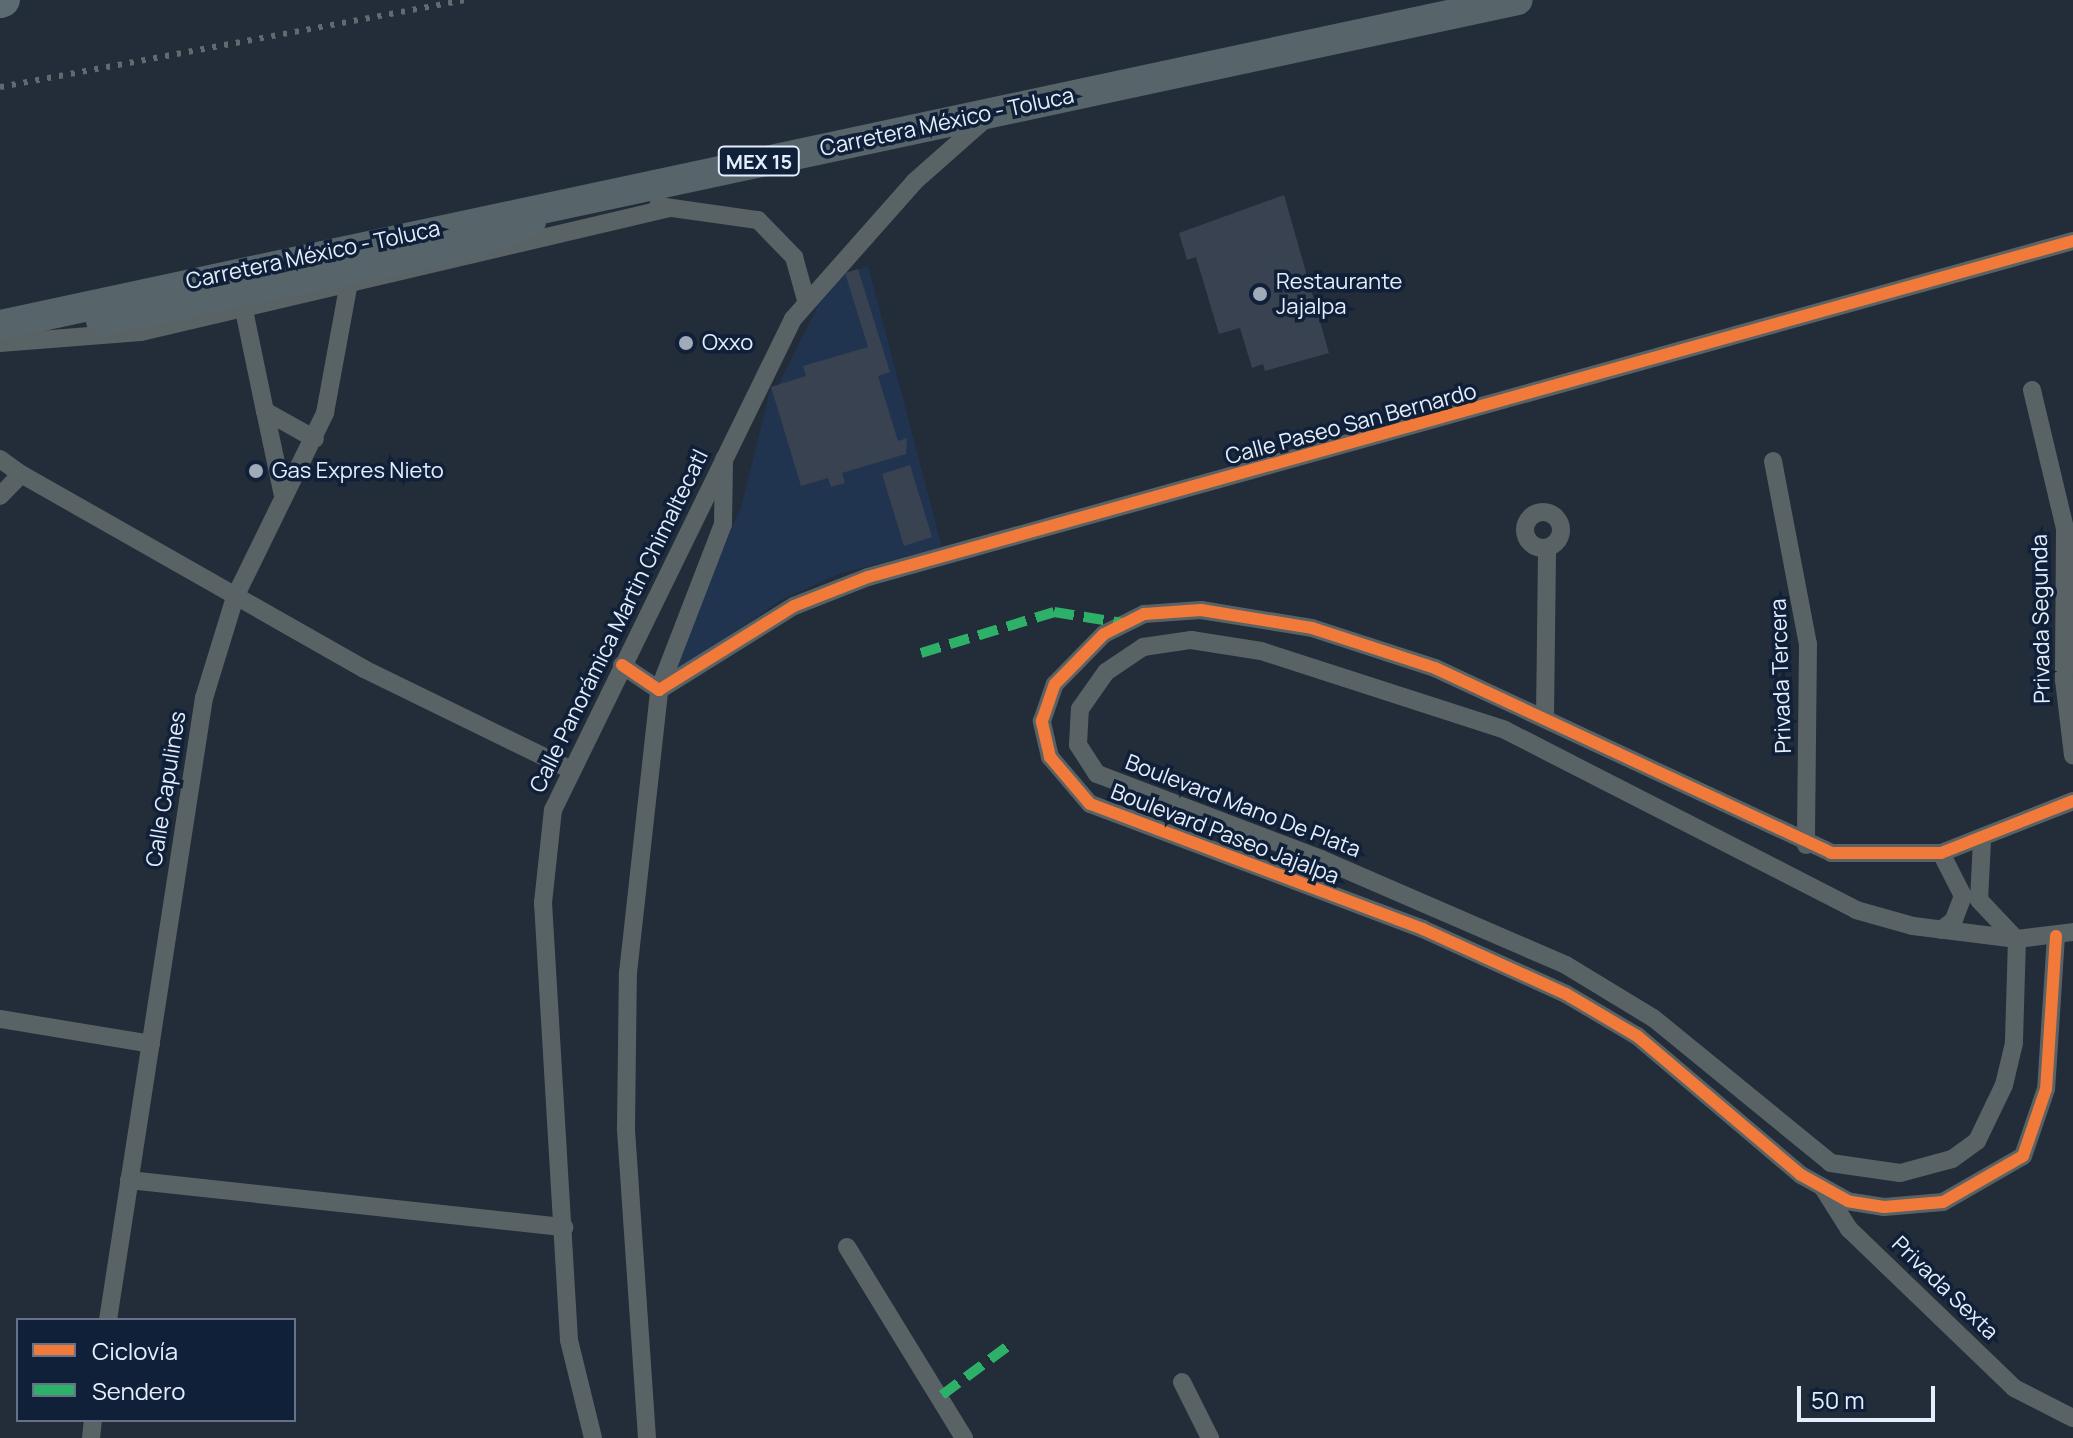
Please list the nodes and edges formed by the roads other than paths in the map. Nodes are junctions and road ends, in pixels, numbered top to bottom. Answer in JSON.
{"nodes":[{"id":1,"x":1518,"y":0,"type":"edge"},
{"id":2,"x":996,"y":111,"type":"junction"},
{"id":3,"x":618,"y":191,"type":"junction"},
{"id":4,"x":670,"y":208,"type":"junction"},
{"id":5,"x":553,"y":209,"type":"junction"},
{"id":6,"x":2073,"y":241,"type":"edge"},
{"id":7,"x":499,"y":251,"type":"junction"},
{"id":8,"x":348,"y":288,"type":"junction"},
{"id":9,"x":806,"y":300,"type":"junction"},
{"id":10,"x":244,"y":310,"type":"junction"},
{"id":11,"x":101,"y":321,"type":"dead end"},
{"id":12,"x":0,"y":325,"type":"edge"},
{"id":13,"x":0,"y":343,"type":"edge"},
{"id":14,"x":2032,"y":390,"type":"dead end"},
{"id":15,"x":265,"y":411,"type":"junction"},
{"id":16,"x":315,"y":439,"type":"junction"},
{"id":17,"x":0,"y":459,"type":"edge"},
{"id":18,"x":724,"y":459,"type":"junction"},
{"id":19,"x":1773,"y":461,"type":"dead end"},
{"id":20,"x":21,"y":474,"type":"junction"},
{"id":21,"x":0,"y":496,"type":"edge"},
{"id":22,"x":283,"y":496,"type":"junction"},
{"id":23,"x":1547,"y":548,"type":"dead end"},
{"id":24,"x":235,"y":597,"type":"junction"},
{"id":25,"x":1267,"y":618,"type":"junction"},
{"id":26,"x":1261,"y":651,"type":"junction"},
{"id":27,"x":622,"y":665,"type":"junction"},
{"id":28,"x":659,"y":690,"type":"junction"},
{"id":29,"x":1545,"y":717,"type":"junction"},
{"id":30,"x":2073,"y":755,"type":"edge"},
{"id":31,"x":569,"y":769,"type":"junction"},
{"id":32,"x":2073,"y":801,"type":"edge"},
{"id":33,"x":1982,"y":841,"type":"junction"},
{"id":34,"x":1806,"y":845,"type":"junction"},
{"id":35,"x":1941,"y":853,"type":"junction"},
{"id":36,"x":1321,"y":859,"type":"junction"},
{"id":37,"x":1308,"y":886,"type":"junction"},
{"id":38,"x":1941,"y":930,"type":"junction"},
{"id":39,"x":2065,"y":934,"type":"edge"},
{"id":40,"x":2017,"y":939,"type":"junction"},
{"id":41,"x":0,"y":1019,"type":"edge"},
{"id":42,"x":151,"y":1044,"type":"junction"},
{"id":43,"x":1831,"y":1163,"type":"junction"},
{"id":44,"x":129,"y":1180,"type":"junction"},
{"id":45,"x":1823,"y":1190,"type":"junction"},
{"id":46,"x":564,"y":1227,"type":"junction"},
{"id":47,"x":847,"y":1247,"type":"dead end"},
{"id":48,"x":108,"y":1318,"type":"edge"},
{"id":49,"x":1182,"y":1382,"type":"dead end"},
{"id":50,"x":2073,"y":1418,"type":"edge"},
{"id":51,"x":593,"y":1438,"type":"edge"},
{"id":52,"x":647,"y":1438,"type":"edge"},
{"id":53,"x":964,"y":1438,"type":"edge"},
{"id":54,"x":1210,"y":1438,"type":"edge"}],
"edges":[{"from":1,"to":2,"type":"main road","name":"Carretera México - Toluca","number":"MEX 15"},
{"from":2,"to":3,"type":"main road","name":"Carretera México - Toluca","number":"MEX 15"},
{"from":2,"to":9,"type":"street","name":"Calle Panorámica Martin Chimaltecatl"},
{"from":3,"to":4,"type":"street"},
{"from":3,"to":5,"type":"main road","name":"Carretera México - Toluca","number":"MEX 15"},
{"from":4,"to":7,"type":"street"},
{"from":4,"to":9,"type":"street"},
{"from":5,"to":7,"type":"main road"},
{"from":5,"to":11,"type":"main road"},
{"from":5,"to":12,"type":"main road","name":"Carretera México - Toluca","number":"MEX 15"},
{"from":6,"to":28,"type":"street","name":"Calle Paseo San Bernardo"},
{"from":7,"to":8,"type":"street"},
{"from":8,"to":10,"type":"street"},
{"from":8,"to":16,"type":"street","name":"Calle Capulines"},
{"from":9,"to":18,"type":"street","name":"Calle Panorámica Martin Chimaltecatl"},
{"from":10,"to":13,"type":"street"},
{"from":10,"to":15,"type":"street"},
{"from":14,"to":30,"type":"street","name":"Privada Segunda"},
{"from":15,"to":16,"type":"street"},
{"from":15,"to":22,"type":"street"},
{"from":16,"to":22,"type":"street","name":"Calle Capulines"},
{"from":17,"to":20,"type":"street"},
{"from":18,"to":27,"type":"street","name":"Calle Panorámica Martin Chimaltecatl"},
{"from":18,"to":28,"type":"street"},
{"from":19,"to":34,"type":"street","name":"Privada Tercera"},
{"from":20,"to":21,"type":"street"},
{"from":20,"to":24,"type":"street"},
{"from":22,"to":24,"type":"street","name":"Calle Capulines"},
{"from":23,"to":29,"type":"street"},
{"from":24,"to":31,"type":"street"},
{"from":24,"to":42,"type":"street","name":"Calle Capulines"},
{"from":25,"to":26,"type":"street"},
{"from":25,"to":29,"type":"street","name":"Boulevard Paseo Jajalpa"},
{"from":25,"to":37,"type":"street","name":"Boulevard Paseo Jajalpa"},
{"from":26,"to":36,"type":"street","name":"Boulevard Mano De Plata"},
{"from":26,"to":38,"type":"street","name":"Boulevard Mano De Plata"},
{"from":27,"to":28,"type":"street"},
{"from":27,"to":31,"type":"street","name":"Calle Panorámica Martin Chimaltecatl"},
{"from":28,"to":52,"type":"street"},
{"from":29,"to":34,"type":"street","name":"Boulevard Paseo Jajalpa"},
{"from":31,"to":46,"type":"street","name":"Calle Panorámica Martin Chimaltecatl"},
{"from":32,"to":33,"type":"street","name":"Boulevard Paseo Jajalpa"},
{"from":33,"to":35,"type":"street","name":"Boulevard Paseo Jajalpa"},
{"from":33,"to":40,"type":"street"},
{"from":34,"to":35,"type":"street","name":"Boulevard Paseo Jajalpa"},
{"from":35,"to":38,"type":"street"},
{"from":36,"to":37,"type":"street"},
{"from":36,"to":43,"type":"street","name":"Boulevard Mano De Plata"},
{"from":37,"to":45,"type":"street","name":"Boulevard Paseo Jajalpa"},
{"from":38,"to":40,"type":"street","name":"Boulevard Mano De Plata"},
{"from":39,"to":40,"type":"street","name":"Boulevard Mano De Plata"},
{"from":39,"to":45,"type":"street","name":"Boulevard Paseo Jajalpa"},
{"from":40,"to":43,"type":"street"},
{"from":41,"to":42,"type":"street"},
{"from":42,"to":44,"type":"street","name":"Calle Capulines"},
{"from":43,"to":45,"type":"street"},
{"from":44,"to":46,"type":"street"},
{"from":44,"to":48,"type":"street","name":"Calle Capulines"},
{"from":45,"to":50,"type":"street","name":"Privada Sexta"},
{"from":46,"to":51,"type":"street","name":"Calle Panorámica Martin Chimaltecatl"},
{"from":47,"to":53,"type":"street"},
{"from":49,"to":54,"type":"street"}]}
